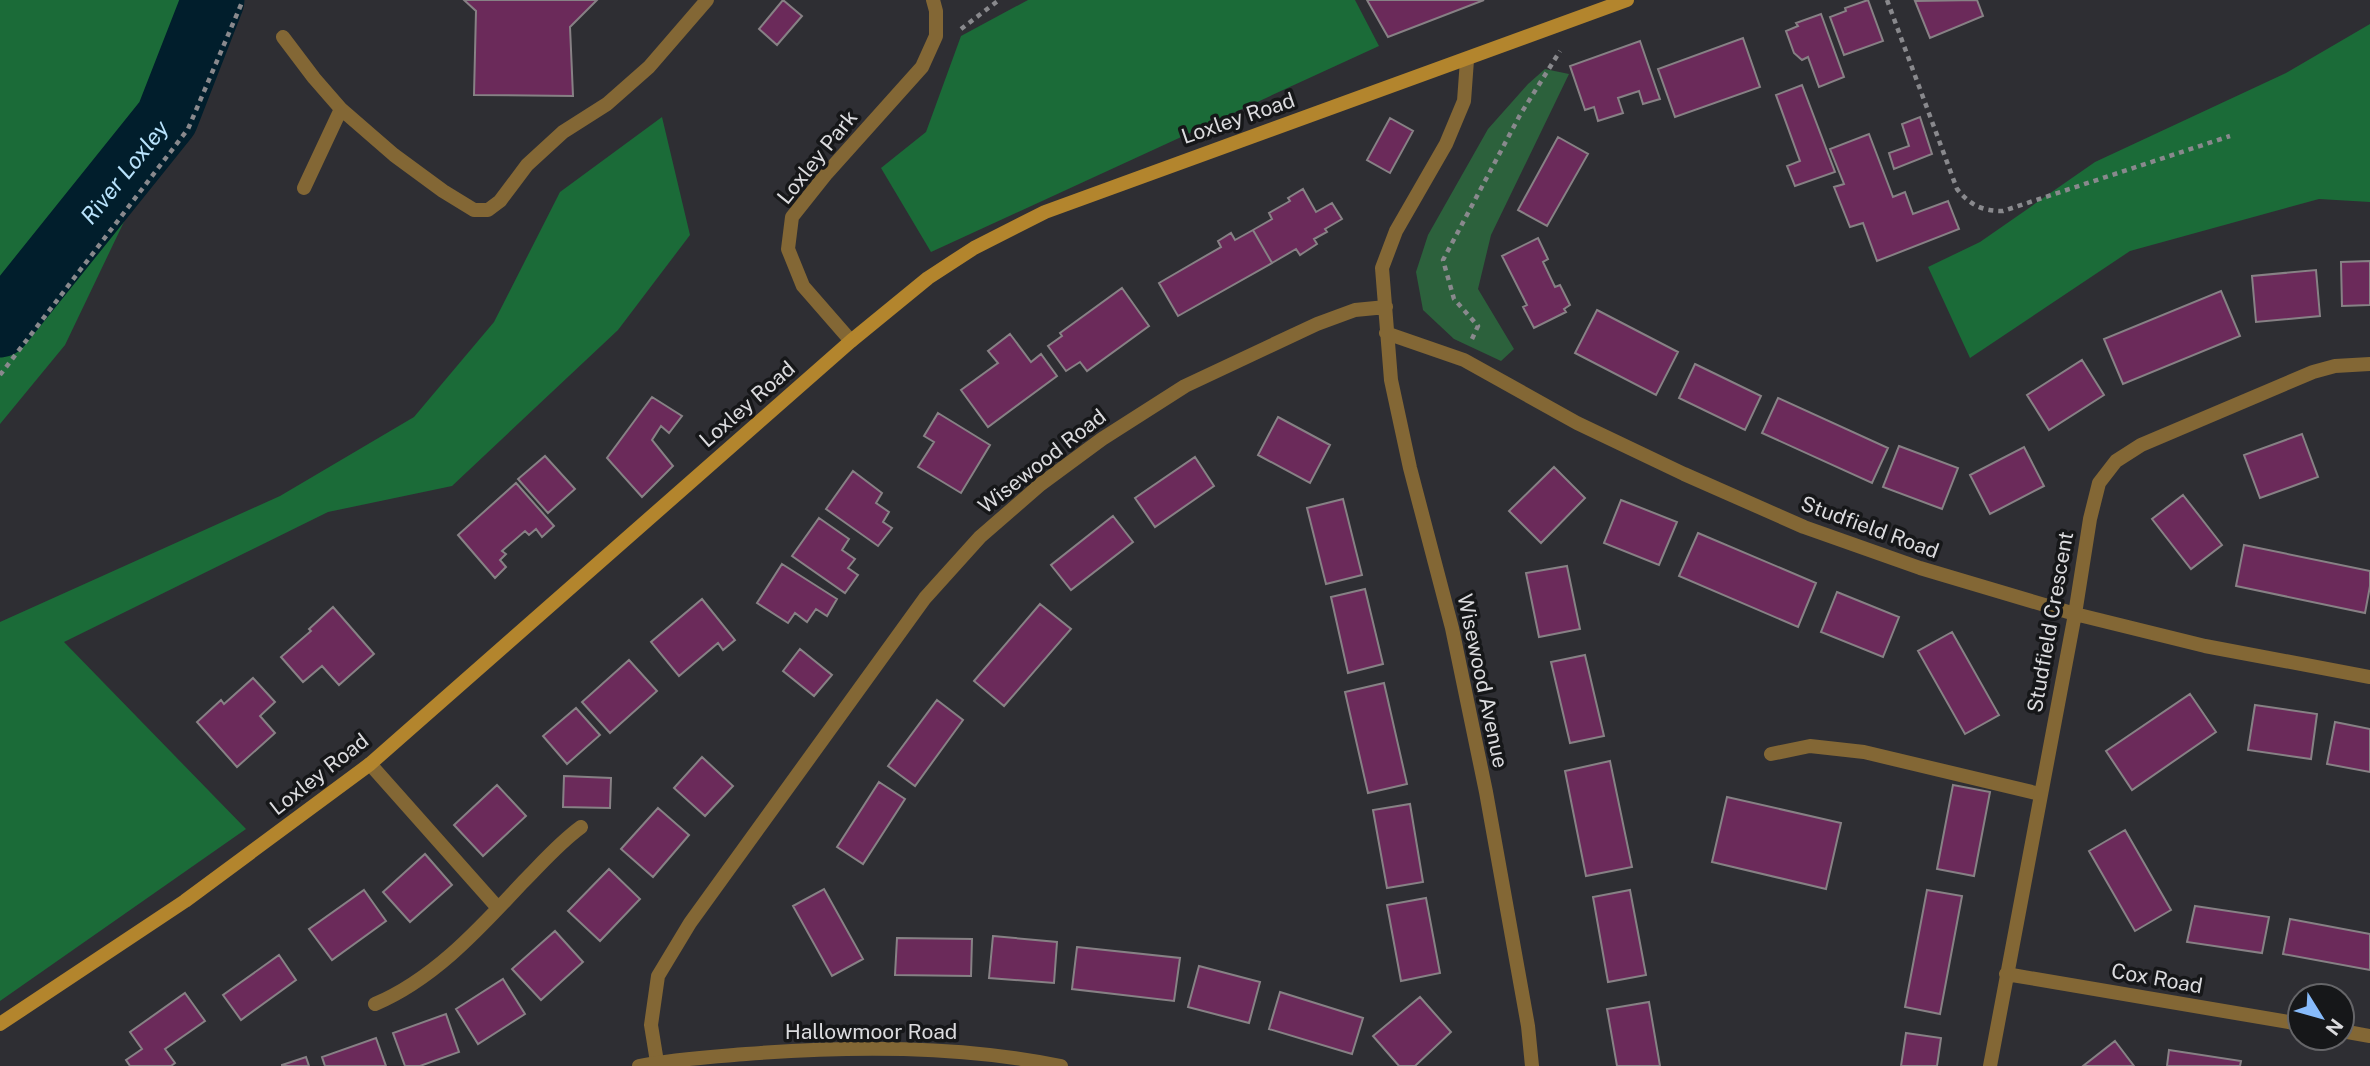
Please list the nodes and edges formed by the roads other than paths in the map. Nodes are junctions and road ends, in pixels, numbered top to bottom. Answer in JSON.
{"nodes":[{"id":1,"x":707,"y":0,"type":"edge"},
{"id":2,"x":933,"y":0,"type":"edge"},
{"id":3,"x":1620,"y":2,"type":"edge"},
{"id":4,"x":283,"y":37,"type":"dead end"},
{"id":5,"x":1467,"y":60,"type":"junction"},
{"id":6,"x":341,"y":109,"type":"junction"},
{"id":7,"x":303,"y":188,"type":"dead end"},
{"id":8,"x":1386,"y":307,"type":"junction"},
{"id":9,"x":1386,"y":333,"type":"junction"},
{"id":10,"x":851,"y":341,"type":"junction"},
{"id":11,"x":2370,"y":364,"type":"edge"},
{"id":12,"x":2075,"y":614,"type":"junction"},
{"id":13,"x":2370,"y":677,"type":"edge"},
{"id":14,"x":1771,"y":754,"type":"dead end"},
{"id":15,"x":370,"y":764,"type":"junction"},
{"id":16,"x":2040,"y":794,"type":"junction"},
{"id":17,"x":581,"y":827,"type":"dead end"},
{"id":18,"x":498,"y":908,"type":"junction"},
{"id":19,"x":2006,"y":974,"type":"junction"},
{"id":20,"x":375,"y":1004,"type":"dead end"},
{"id":21,"x":2286,"y":1022,"type":"edge"},
{"id":22,"x":0,"y":1024,"type":"edge"},
{"id":23,"x":657,"y":1062,"type":"junction"},
{"id":24,"x":639,"y":1066,"type":"edge"},
{"id":25,"x":1062,"y":1066,"type":"edge"},
{"id":26,"x":1532,"y":1066,"type":"edge"},
{"id":27,"x":1990,"y":1066,"type":"edge"}],
"edges":[{"from":1,"to":6,"type":"street"},
{"from":2,"to":10,"type":"street","name":"Loxley Park"},
{"from":3,"to":5,"type":"main road","name":"Loxley Road"},
{"from":4,"to":6,"type":"street"},
{"from":5,"to":8,"type":"street"},
{"from":5,"to":10,"type":"main road","name":"Loxley Road"},
{"from":6,"to":7,"type":"street"},
{"from":8,"to":9,"type":"street","name":"Wisewood Avenue"},
{"from":8,"to":23,"type":"street","name":"Wisewood Road"},
{"from":9,"to":12,"type":"street","name":"Studfield Road"},
{"from":9,"to":26,"type":"street","name":"Wisewood Avenue"},
{"from":10,"to":15,"type":"main road","name":"Loxley Road"},
{"from":11,"to":12,"type":"street","name":"Studfield Crescent"},
{"from":12,"to":13,"type":"street","name":"Studfield Road"},
{"from":12,"to":16,"type":"street","name":"Studfield Crescent"},
{"from":14,"to":16,"type":"street"},
{"from":15,"to":18,"type":"street"},
{"from":15,"to":22,"type":"main road","name":"Loxley Road"},
{"from":16,"to":19,"type":"street","name":"Studfield Crescent"},
{"from":17,"to":18,"type":"street"},
{"from":18,"to":20,"type":"street"},
{"from":19,"to":21,"type":"street","name":"Cox Road"},
{"from":19,"to":27,"type":"street","name":"Studfield Crescent"},
{"from":23,"to":24,"type":"street","name":"Hallowmoor Road"},
{"from":23,"to":25,"type":"street","name":"Hallowmoor Road"}]}
